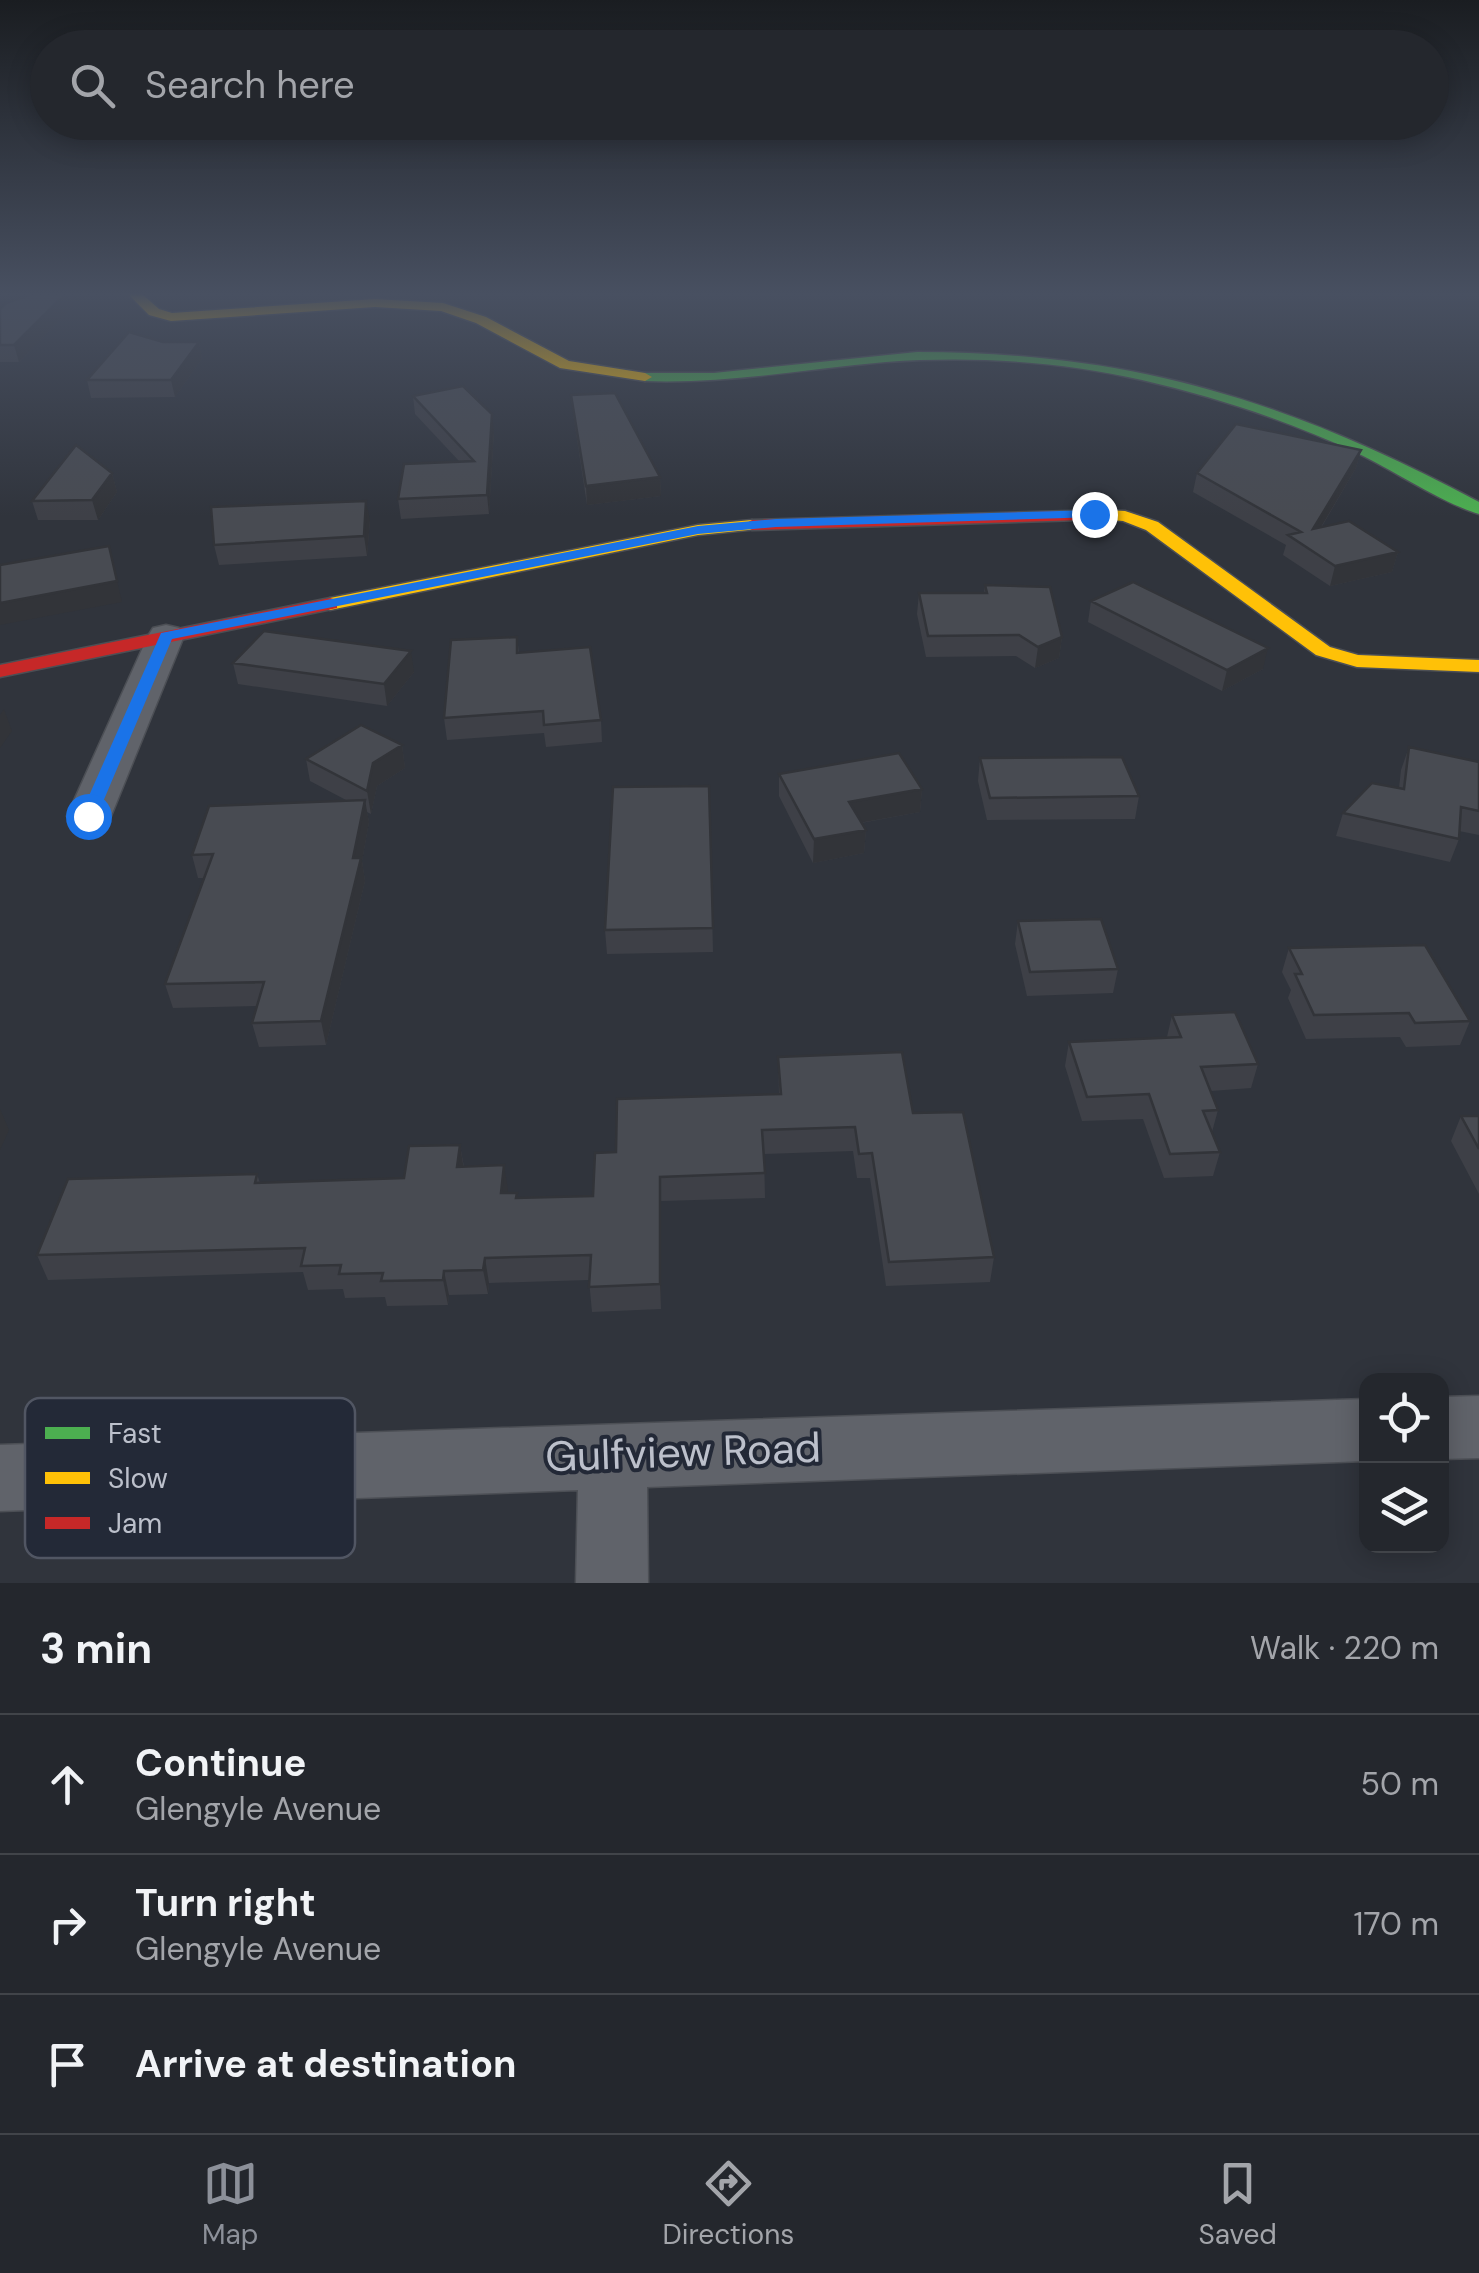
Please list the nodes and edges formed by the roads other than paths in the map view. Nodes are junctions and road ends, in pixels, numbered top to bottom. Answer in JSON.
{"nodes":[{"id":1,"x":573,"y":368,"type":"edge"},
{"id":2,"x":779,"y":368,"type":"edge"},
{"id":3,"x":1112,"y":368,"type":"edge"},
{"id":4,"x":1479,"y":510,"type":"edge"},
{"id":5,"x":166,"y":636,"type":"junction"},
{"id":6,"x":1479,"y":666,"type":"edge"},
{"id":7,"x":0,"y":671,"type":"edge"},
{"id":8,"x":88,"y":816,"type":"dead end"},
{"id":9,"x":1479,"y":1427,"type":"edge"},
{"id":10,"x":1449,"y":1428,"type":"edge"},
{"id":11,"x":1359,"y":1430,"type":"edge"},
{"id":12,"x":613,"y":1454,"type":"junction"},
{"id":13,"x":355,"y":1464,"type":"edge"},
{"id":14,"x":25,"y":1477,"type":"edge"},
{"id":15,"x":0,"y":1478,"type":"edge"},
{"id":16,"x":612,"y":1583,"type":"edge"}],
"edges":[{"from":1,"to":2,"type":"street"},
{"from":3,"to":4,"type":"street"},
{"from":5,"to":6,"type":"street"},
{"from":5,"to":7,"type":"street"},
{"from":5,"to":8,"type":"street"},
{"from":9,"to":10,"type":"street"},
{"from":11,"to":12,"type":"street","name":"Gulfview Road"},
{"from":12,"to":13,"type":"street","name":"Gulfview Road"},
{"from":12,"to":16,"type":"street"},
{"from":14,"to":15,"type":"street","name":"Gulfview Road"}]}
